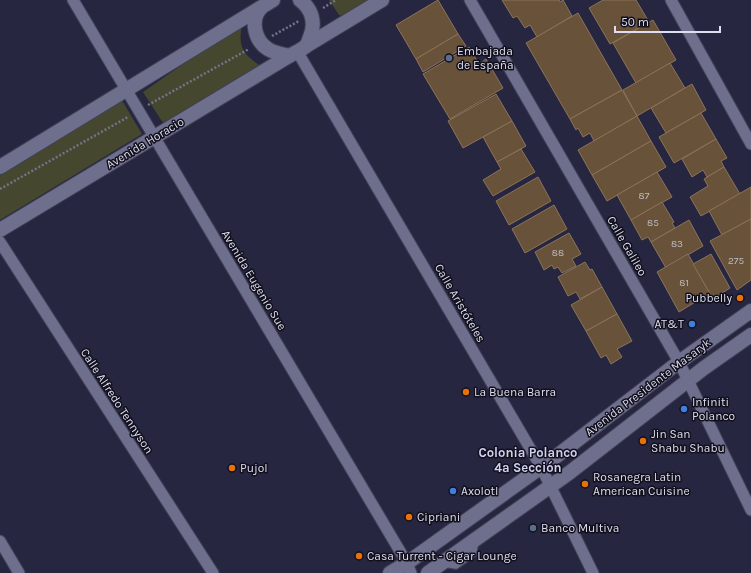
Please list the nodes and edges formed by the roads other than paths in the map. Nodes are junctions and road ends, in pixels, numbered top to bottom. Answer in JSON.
{"nodes":[{"id":1,"x":73,"y":0,"type":"edge"},
{"id":2,"x":300,"y":0,"type":"edge"},
{"id":3,"x":382,"y":0,"type":"edge"},
{"id":4,"x":470,"y":0,"type":"edge"},
{"id":5,"x":671,"y":0,"type":"edge"},
{"id":6,"x":267,"y":2,"type":"edge"},
{"id":7,"x":297,"y":51,"type":"junction"},
{"id":8,"x":127,"y":89,"type":"junction"},
{"id":9,"x":154,"y":137,"type":"junction"},
{"id":10,"x":751,"y":144,"type":"edge"},
{"id":11,"x":0,"y":167,"type":"edge"},
{"id":12,"x":0,"y":230,"type":"edge"},
{"id":13,"x":0,"y":242,"type":"edge"},
{"id":14,"x":751,"y":311,"type":"edge"},
{"id":15,"x":751,"y":335,"type":"edge"},
{"id":16,"x":679,"y":362,"type":"junction"},
{"id":17,"x":688,"y":380,"type":"junction"},
{"id":18,"x":541,"y":467,"type":"junction"},
{"id":19,"x":550,"y":486,"type":"junction"},
{"id":20,"x":751,"y":510,"type":"edge"},
{"id":21,"x":0,"y":541,"type":"edge"},
{"id":22,"x":409,"y":568,"type":"edge"},
{"id":23,"x":19,"y":573,"type":"edge"},
{"id":24,"x":212,"y":573,"type":"edge"},
{"id":25,"x":390,"y":573,"type":"edge"},
{"id":26,"x":428,"y":573,"type":"edge"},
{"id":27,"x":593,"y":573,"type":"edge"}],
"edges":[{"from":1,"to":8,"type":"street","name":"Avenida Eugenio Sue"},
{"from":2,"to":7,"type":"street"},
{"from":3,"to":7,"type":"street","name":"Avenida Horacio"},
{"from":4,"to":16,"type":"street","name":"Calle Galileo"},
{"from":5,"to":10,"type":"street"},
{"from":6,"to":7,"type":"street"},
{"from":6,"to":8,"type":"street"},
{"from":7,"to":9,"type":"street","name":"Avenida Horacio"},
{"from":7,"to":18,"type":"street","name":"Calle Aristóteles"},
{"from":8,"to":9,"type":"street","name":"Avenida Eugenio Sue"},
{"from":8,"to":11,"type":"street"},
{"from":9,"to":12,"type":"street","name":"Avenida Horacio"},
{"from":9,"to":22,"type":"street","name":"Avenida Eugenio Sue"},
{"from":13,"to":24,"type":"street","name":"Calle Alfredo Tennyson"},
{"from":14,"to":16,"type":"street","name":"Avenida Presidente Masaryk"},
{"from":15,"to":17,"type":"street","name":"Avenida Presidente Masaryk"},
{"from":16,"to":17,"type":"street","name":"Calle Galileo"},
{"from":16,"to":18,"type":"street","name":"Avenida Presidente Masaryk"},
{"from":17,"to":19,"type":"street","name":"Avenida Presidente Masaryk"},
{"from":17,"to":20,"type":"street","name":"Calle Galileo"},
{"from":18,"to":19,"type":"street","name":"Calle Aristóteles"},
{"from":18,"to":22,"type":"street","name":"Avenida Presidente Masaryk"},
{"from":19,"to":26,"type":"street","name":"Avenida Presidente Masaryk"},
{"from":19,"to":27,"type":"street","name":"Calle Aristóteles"},
{"from":21,"to":23,"type":"street"},
{"from":22,"to":25,"type":"street","name":"Avenida Presidente Masaryk"}]}
